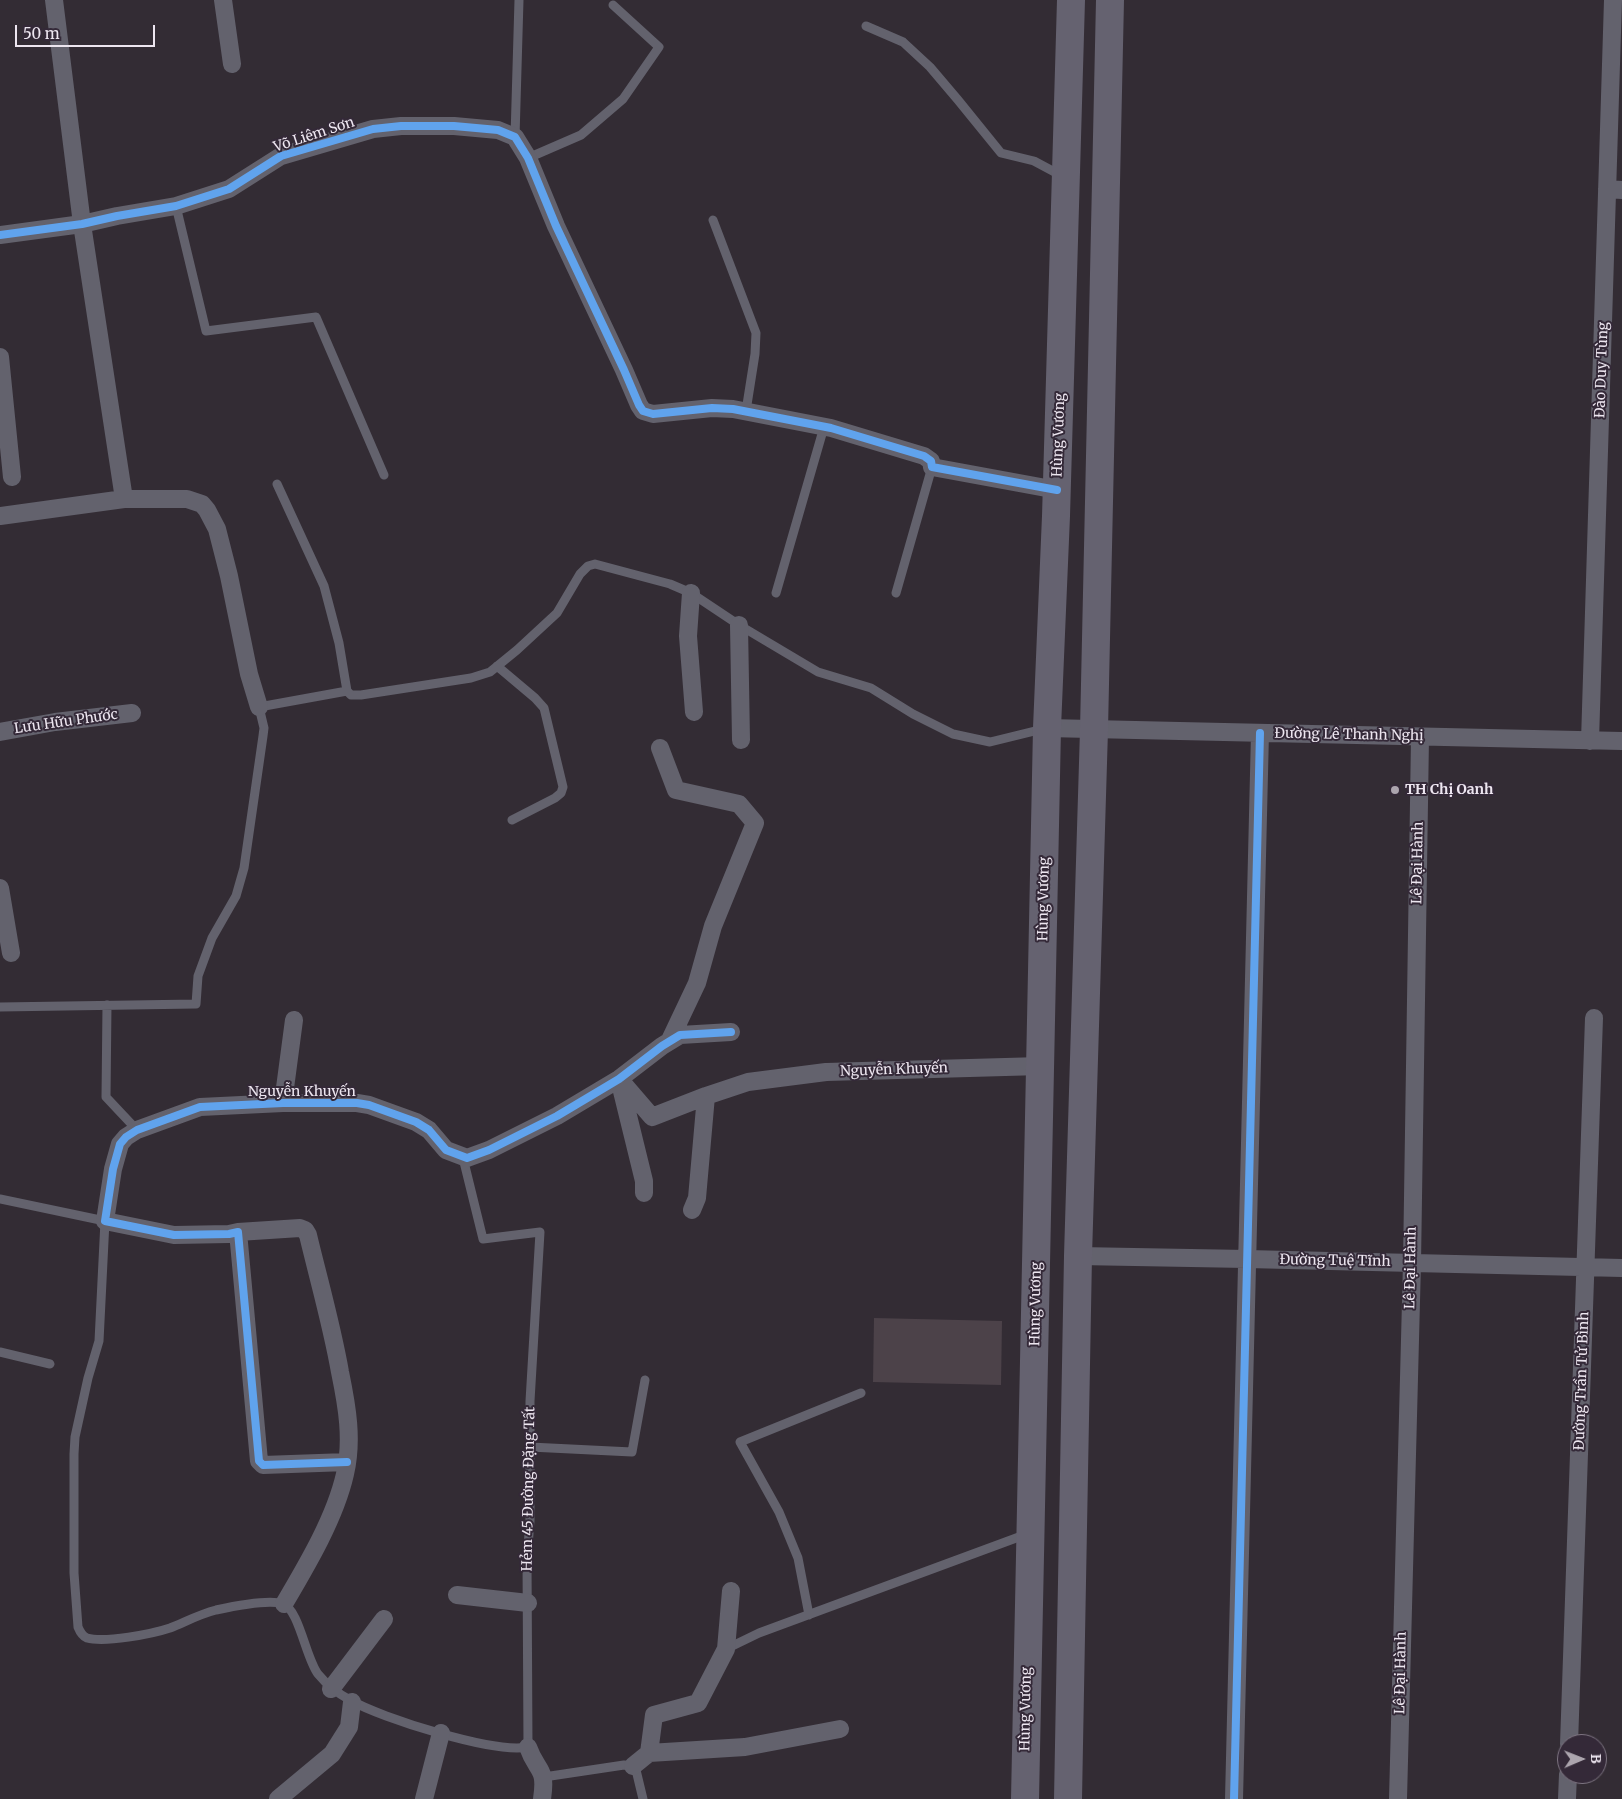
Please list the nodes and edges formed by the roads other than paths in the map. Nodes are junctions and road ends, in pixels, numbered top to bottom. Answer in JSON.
{"nodes":[{"id":1,"x":54,"y":0,"type":"edge"},
{"id":2,"x":223,"y":0,"type":"edge"},
{"id":3,"x":519,"y":0,"type":"edge"},
{"id":4,"x":1071,"y":0,"type":"edge"},
{"id":5,"x":1110,"y":0,"type":"edge"},
{"id":6,"x":1613,"y":0,"type":"edge"},
{"id":7,"x":613,"y":5,"type":"dead end"},
{"id":8,"x":866,"y":26,"type":"dead end"},
{"id":9,"x":232,"y":64,"type":"dead end"},
{"id":10,"x":515,"y":137,"type":"junction"},
{"id":11,"x":528,"y":158,"type":"junction"},
{"id":12,"x":1066,"y":179,"type":"junction"},
{"id":13,"x":1106,"y":182,"type":"junction"},
{"id":14,"x":1614,"y":190,"type":"edge"},
{"id":15,"x":176,"y":206,"type":"junction"},
{"id":16,"x":713,"y":220,"type":"dead end"},
{"id":17,"x":82,"y":224,"type":"junction"},
{"id":18,"x":0,"y":235,"type":"edge"},
{"id":19,"x":0,"y":357,"type":"edge"},
{"id":20,"x":746,"y":411,"type":"junction"},
{"id":21,"x":824,"y":427,"type":"junction"},
{"id":22,"x":932,"y":468,"type":"junction"},
{"id":23,"x":384,"y":476,"type":"dead end"},
{"id":24,"x":12,"y":477,"type":"dead end"},
{"id":25,"x":277,"y":484,"type":"dead end"},
{"id":26,"x":1057,"y":490,"type":"junction"},
{"id":27,"x":124,"y":499,"type":"junction"},
{"id":28,"x":0,"y":516,"type":"edge"},
{"id":29,"x":691,"y":593,"type":"junction"},
{"id":30,"x":776,"y":593,"type":"dead end"},
{"id":31,"x":896,"y":593,"type":"dead end"},
{"id":32,"x":739,"y":625,"type":"junction"},
{"id":33,"x":497,"y":666,"type":"junction"},
{"id":34,"x":348,"y":691,"type":"junction"},
{"id":35,"x":258,"y":707,"type":"junction"},
{"id":36,"x":694,"y":712,"type":"dead end"},
{"id":37,"x":132,"y":713,"type":"dead end"},
{"id":38,"x":1047,"y":728,"type":"junction"},
{"id":39,"x":1094,"y":730,"type":"junction"},
{"id":40,"x":0,"y":732,"type":"edge"},
{"id":41,"x":1260,"y":733,"type":"junction"},
{"id":42,"x":1420,"y":737,"type":"junction"},
{"id":43,"x":741,"y":740,"type":"dead end"},
{"id":44,"x":1590,"y":741,"type":"junction"},
{"id":45,"x":1622,"y":742,"type":"edge"},
{"id":46,"x":660,"y":748,"type":"dead end"},
{"id":47,"x":512,"y":820,"type":"dead end"},
{"id":48,"x":0,"y":888,"type":"edge"},
{"id":49,"x":11,"y":953,"type":"dead end"},
{"id":50,"x":107,"y":1006,"type":"junction"},
{"id":51,"x":0,"y":1007,"type":"edge"},
{"id":52,"x":1594,"y":1018,"type":"dead end"},
{"id":53,"x":294,"y":1020,"type":"dead end"},
{"id":54,"x":731,"y":1032,"type":"dead end"},
{"id":55,"x":670,"y":1040,"type":"junction"},
{"id":56,"x":1041,"y":1066,"type":"junction"},
{"id":57,"x":620,"y":1079,"type":"junction"},
{"id":58,"x":706,"y":1096,"type":"junction"},
{"id":59,"x":283,"y":1104,"type":"junction"},
{"id":60,"x":137,"y":1130,"type":"junction"},
{"id":61,"x":462,"y":1158,"type":"junction"},
{"id":62,"x":644,"y":1193,"type":"dead end"},
{"id":63,"x":0,"y":1199,"type":"edge"},
{"id":64,"x":692,"y":1210,"type":"dead end"},
{"id":65,"x":105,"y":1221,"type":"junction"},
{"id":66,"x":238,"y":1232,"type":"junction"},
{"id":67,"x":1078,"y":1256,"type":"junction"},
{"id":68,"x":1247,"y":1259,"type":"junction"},
{"id":69,"x":1412,"y":1263,"type":"junction"},
{"id":70,"x":1586,"y":1268,"type":"junction"},
{"id":71,"x":1622,"y":1268,"type":"edge"},
{"id":72,"x":0,"y":1352,"type":"edge"},
{"id":73,"x":50,"y":1364,"type":"dead end"},
{"id":74,"x":645,"y":1380,"type":"dead end"},
{"id":75,"x":861,"y":1392,"type":"dead end"},
{"id":76,"x":530,"y":1447,"type":"junction"},
{"id":77,"x":347,"y":1462,"type":"junction"},
{"id":78,"x":1030,"y":1533,"type":"junction"},
{"id":79,"x":731,"y":1591,"type":"dead end"},
{"id":80,"x":457,"y":1595,"type":"dead end"},
{"id":81,"x":528,"y":1603,"type":"junction"},
{"id":82,"x":284,"y":1604,"type":"junction"},
{"id":83,"x":810,"y":1615,"type":"junction"},
{"id":84,"x":384,"y":1619,"type":"dead end"},
{"id":85,"x":726,"y":1649,"type":"junction"},
{"id":86,"x":331,"y":1689,"type":"junction"},
{"id":87,"x":352,"y":1702,"type":"junction"},
{"id":88,"x":840,"y":1730,"type":"dead end"},
{"id":89,"x":441,"y":1733,"type":"junction"},
{"id":90,"x":1569,"y":1734,"type":"edge"},
{"id":91,"x":528,"y":1747,"type":"junction"},
{"id":92,"x":649,"y":1753,"type":"junction"},
{"id":93,"x":633,"y":1766,"type":"junction"},
{"id":94,"x":544,"y":1777,"type":"junction"},
{"id":95,"x":1568,"y":1784,"type":"edge"},
{"id":96,"x":278,"y":1799,"type":"edge"},
{"id":97,"x":424,"y":1799,"type":"edge"},
{"id":98,"x":542,"y":1799,"type":"edge"},
{"id":99,"x":643,"y":1799,"type":"edge"},
{"id":100,"x":1025,"y":1799,"type":"edge"},
{"id":101,"x":1068,"y":1799,"type":"edge"},
{"id":102,"x":1234,"y":1799,"type":"edge"},
{"id":103,"x":1398,"y":1799,"type":"edge"},
{"id":104,"x":1567,"y":1799,"type":"edge"}],
"edges":[{"from":1,"to":17,"type":"street"},
{"from":2,"to":9,"type":"street"},
{"from":3,"to":10,"type":"lane"},
{"from":4,"to":12,"type":"main road","name":"Hùng Vương"},
{"from":5,"to":13,"type":"main road"},
{"from":6,"to":14,"type":"street","name":"Đào Duy Tùng"},
{"from":7,"to":11,"type":"lane"},
{"from":8,"to":12,"type":"lane"},
{"from":10,"to":11,"type":"street"},
{"from":10,"to":15,"type":"street","name":"Võ Liêm Sơn"},
{"from":11,"to":20,"type":"street"},
{"from":12,"to":13,"type":"main road"},
{"from":12,"to":26,"type":"main road","name":"Hùng Vương"},
{"from":13,"to":39,"type":"main road"},
{"from":14,"to":44,"type":"street","name":"Đào Duy Tùng"},
{"from":15,"to":17,"type":"street","name":"Võ Liêm Sơn"},
{"from":15,"to":23,"type":"lane"},
{"from":16,"to":20,"type":"lane"},
{"from":17,"to":18,"type":"street","name":"Võ Liêm Sơn"},
{"from":17,"to":27,"type":"street"},
{"from":19,"to":24,"type":"street"},
{"from":20,"to":21,"type":"street"},
{"from":21,"to":22,"type":"street"},
{"from":21,"to":30,"type":"lane"},
{"from":22,"to":26,"type":"street"},
{"from":22,"to":31,"type":"lane"},
{"from":25,"to":34,"type":"lane"},
{"from":26,"to":38,"type":"main road","name":"Hùng Vương"},
{"from":27,"to":28,"type":"street"},
{"from":27,"to":35,"type":"street"},
{"from":29,"to":32,"type":"lane"},
{"from":29,"to":33,"type":"lane"},
{"from":29,"to":36,"type":"street"},
{"from":32,"to":38,"type":"lane"},
{"from":32,"to":43,"type":"street"},
{"from":33,"to":34,"type":"lane"},
{"from":33,"to":47,"type":"lane"},
{"from":34,"to":35,"type":"lane"},
{"from":35,"to":50,"type":"lane"},
{"from":37,"to":40,"type":"street","name":"Lưu Hữu Phước"},
{"from":38,"to":39,"type":"street","name":"Đường Lê Thanh Nghị"},
{"from":38,"to":56,"type":"main road","name":"Hùng Vương"},
{"from":39,"to":41,"type":"street","name":"Đường Lê Thanh Nghị"},
{"from":39,"to":67,"type":"main road"},
{"from":41,"to":42,"type":"street","name":"Đường Lê Thanh Nghị"},
{"from":41,"to":68,"type":"street"},
{"from":42,"to":44,"type":"street","name":"Đường Lê Thanh Nghị"},
{"from":42,"to":69,"type":"street","name":"Lê Đại Hành"},
{"from":44,"to":45,"type":"street","name":"Đường Lê Thanh Nghị"},
{"from":46,"to":55,"type":"street"},
{"from":48,"to":49,"type":"street"},
{"from":50,"to":51,"type":"lane"},
{"from":50,"to":60,"type":"lane"},
{"from":52,"to":70,"type":"street","name":"Đường Trần Tử Bình"},
{"from":53,"to":59,"type":"street"},
{"from":54,"to":55,"type":"street"},
{"from":55,"to":57,"type":"street"},
{"from":56,"to":58,"type":"street","name":"Nguyễn Khuyến"},
{"from":56,"to":78,"type":"main road","name":"Hùng Vương"},
{"from":57,"to":58,"type":"street","name":"Nguyễn Khuyến"},
{"from":57,"to":61,"type":"street"},
{"from":57,"to":62,"type":"street"},
{"from":58,"to":64,"type":"street"},
{"from":59,"to":60,"type":"street","name":"Nguyễn Khuyến"},
{"from":59,"to":61,"type":"street","name":"Nguyễn Khuyến"},
{"from":60,"to":65,"type":"street","name":"Nguyễn Khuyến"},
{"from":61,"to":76,"type":"lane","name":"Hẻm 45 Đường Đặng Tất"},
{"from":63,"to":65,"type":"lane"},
{"from":65,"to":66,"type":"street"},
{"from":65,"to":82,"type":"lane"},
{"from":66,"to":77,"type":"street"},
{"from":66,"to":77,"type":"street"},
{"from":67,"to":68,"type":"street","name":"Đường Tuệ Tĩnh"},
{"from":67,"to":101,"type":"main road"},
{"from":68,"to":69,"type":"street","name":"Đường Tuệ Tĩnh"},
{"from":68,"to":102,"type":"street"},
{"from":69,"to":70,"type":"street","name":"Đường Tuệ Tĩnh"},
{"from":69,"to":103,"type":"street","name":"Lê Đại Hành"},
{"from":70,"to":71,"type":"street","name":"Đường Tuệ Tĩnh"},
{"from":70,"to":90,"type":"street","name":"Đường Trần Tử Bình"},
{"from":72,"to":73,"type":"lane"},
{"from":74,"to":76,"type":"lane"},
{"from":75,"to":83,"type":"lane"},
{"from":76,"to":81,"type":"lane","name":"Hẻm 45 Đường Đặng Tất"},
{"from":77,"to":82,"type":"street"},
{"from":78,"to":83,"type":"lane"},
{"from":78,"to":100,"type":"main road","name":"Hùng Vương"},
{"from":79,"to":85,"type":"street"},
{"from":80,"to":81,"type":"street"},
{"from":81,"to":91,"type":"lane","name":"Hẻm 45 Đường Đặng Tất"},
{"from":82,"to":86,"type":"lane"},
{"from":83,"to":85,"type":"lane"},
{"from":84,"to":86,"type":"street"},
{"from":85,"to":92,"type":"street"},
{"from":86,"to":87,"type":"lane"},
{"from":87,"to":89,"type":"lane"},
{"from":87,"to":96,"type":"street"},
{"from":88,"to":92,"type":"street"},
{"from":89,"to":91,"type":"lane"},
{"from":89,"to":97,"type":"street"},
{"from":91,"to":94,"type":"street","name":"Hẻm 45 Đường Đặng Tất"},
{"from":92,"to":93,"type":"street"},
{"from":93,"to":94,"type":"lane"},
{"from":93,"to":99,"type":"lane"},
{"from":94,"to":98,"type":"street"},
{"from":95,"to":104,"type":"street"}]}
